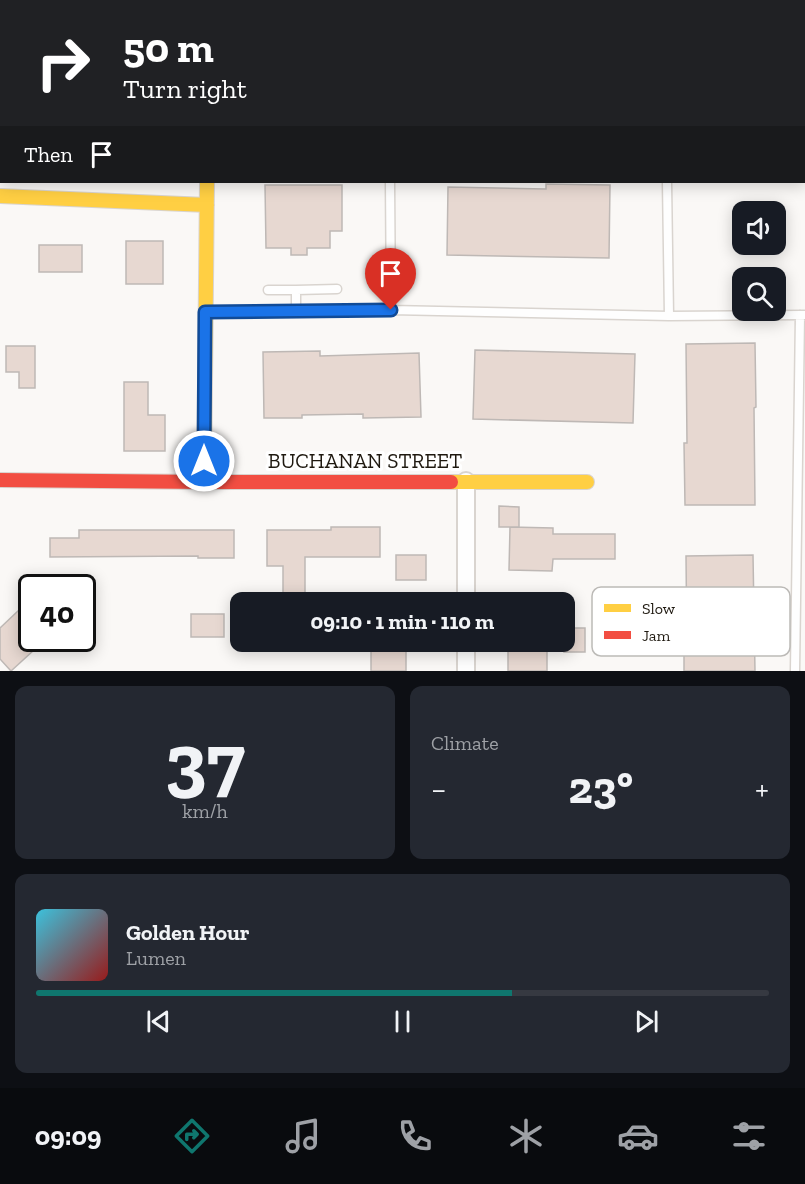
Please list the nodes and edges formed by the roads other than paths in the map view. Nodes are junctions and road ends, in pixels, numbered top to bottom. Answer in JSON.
{"nodes":[{"id":1,"x":207,"y":183,"type":"edge"},
{"id":2,"x":390,"y":183,"type":"edge"},
{"id":3,"x":668,"y":183,"type":"edge"},
{"id":4,"x":0,"y":196,"type":"edge"},
{"id":5,"x":207,"y":205,"type":"junction"},
{"id":6,"x":337,"y":289,"type":"dead end"},
{"id":7,"x":268,"y":290,"type":"dead end"},
{"id":8,"x":296,"y":290,"type":"junction"},
{"id":9,"x":391,"y":310,"type":"junction"},
{"id":10,"x":296,"y":311,"type":"junction"},
{"id":11,"x":205,"y":312,"type":"junction"},
{"id":12,"x":802,"y":315,"type":"edge"},
{"id":13,"x":669,"y":316,"type":"junction"},
{"id":14,"x":0,"y":480,"type":"edge"},
{"id":15,"x":466,"y":481,"type":"junction"},
{"id":16,"x":204,"y":482,"type":"junction"},
{"id":17,"x":587,"y":482,"type":"dead end"},
{"id":18,"x":466,"y":592,"type":"edge"},
{"id":19,"x":466,"y":652,"type":"edge"},
{"id":20,"x":466,"y":671,"type":"edge"},
{"id":21,"x":795,"y":671,"type":"edge"}],
"edges":[{"from":1,"to":5,"type":"street"},
{"from":2,"to":9,"type":"lane"},
{"from":3,"to":13,"type":"lane"},
{"from":4,"to":5,"type":"street"},
{"from":5,"to":11,"type":"street"},
{"from":6,"to":8,"type":"lane"},
{"from":7,"to":8,"type":"lane"},
{"from":8,"to":10,"type":"lane"},
{"from":9,"to":10,"type":"lane"},
{"from":9,"to":13,"type":"lane"},
{"from":10,"to":11,"type":"lane"},
{"from":11,"to":16,"type":"street"},
{"from":12,"to":13,"type":"lane"},
{"from":12,"to":21,"type":"lane"},
{"from":14,"to":16,"type":"street","name":"BUCHANAN STREET"},
{"from":15,"to":16,"type":"street","name":"BUCHANAN STREET"},
{"from":15,"to":17,"type":"street","name":"BUCHANAN STREET"},
{"from":15,"to":18,"type":"street"},
{"from":19,"to":20,"type":"street"}]}
